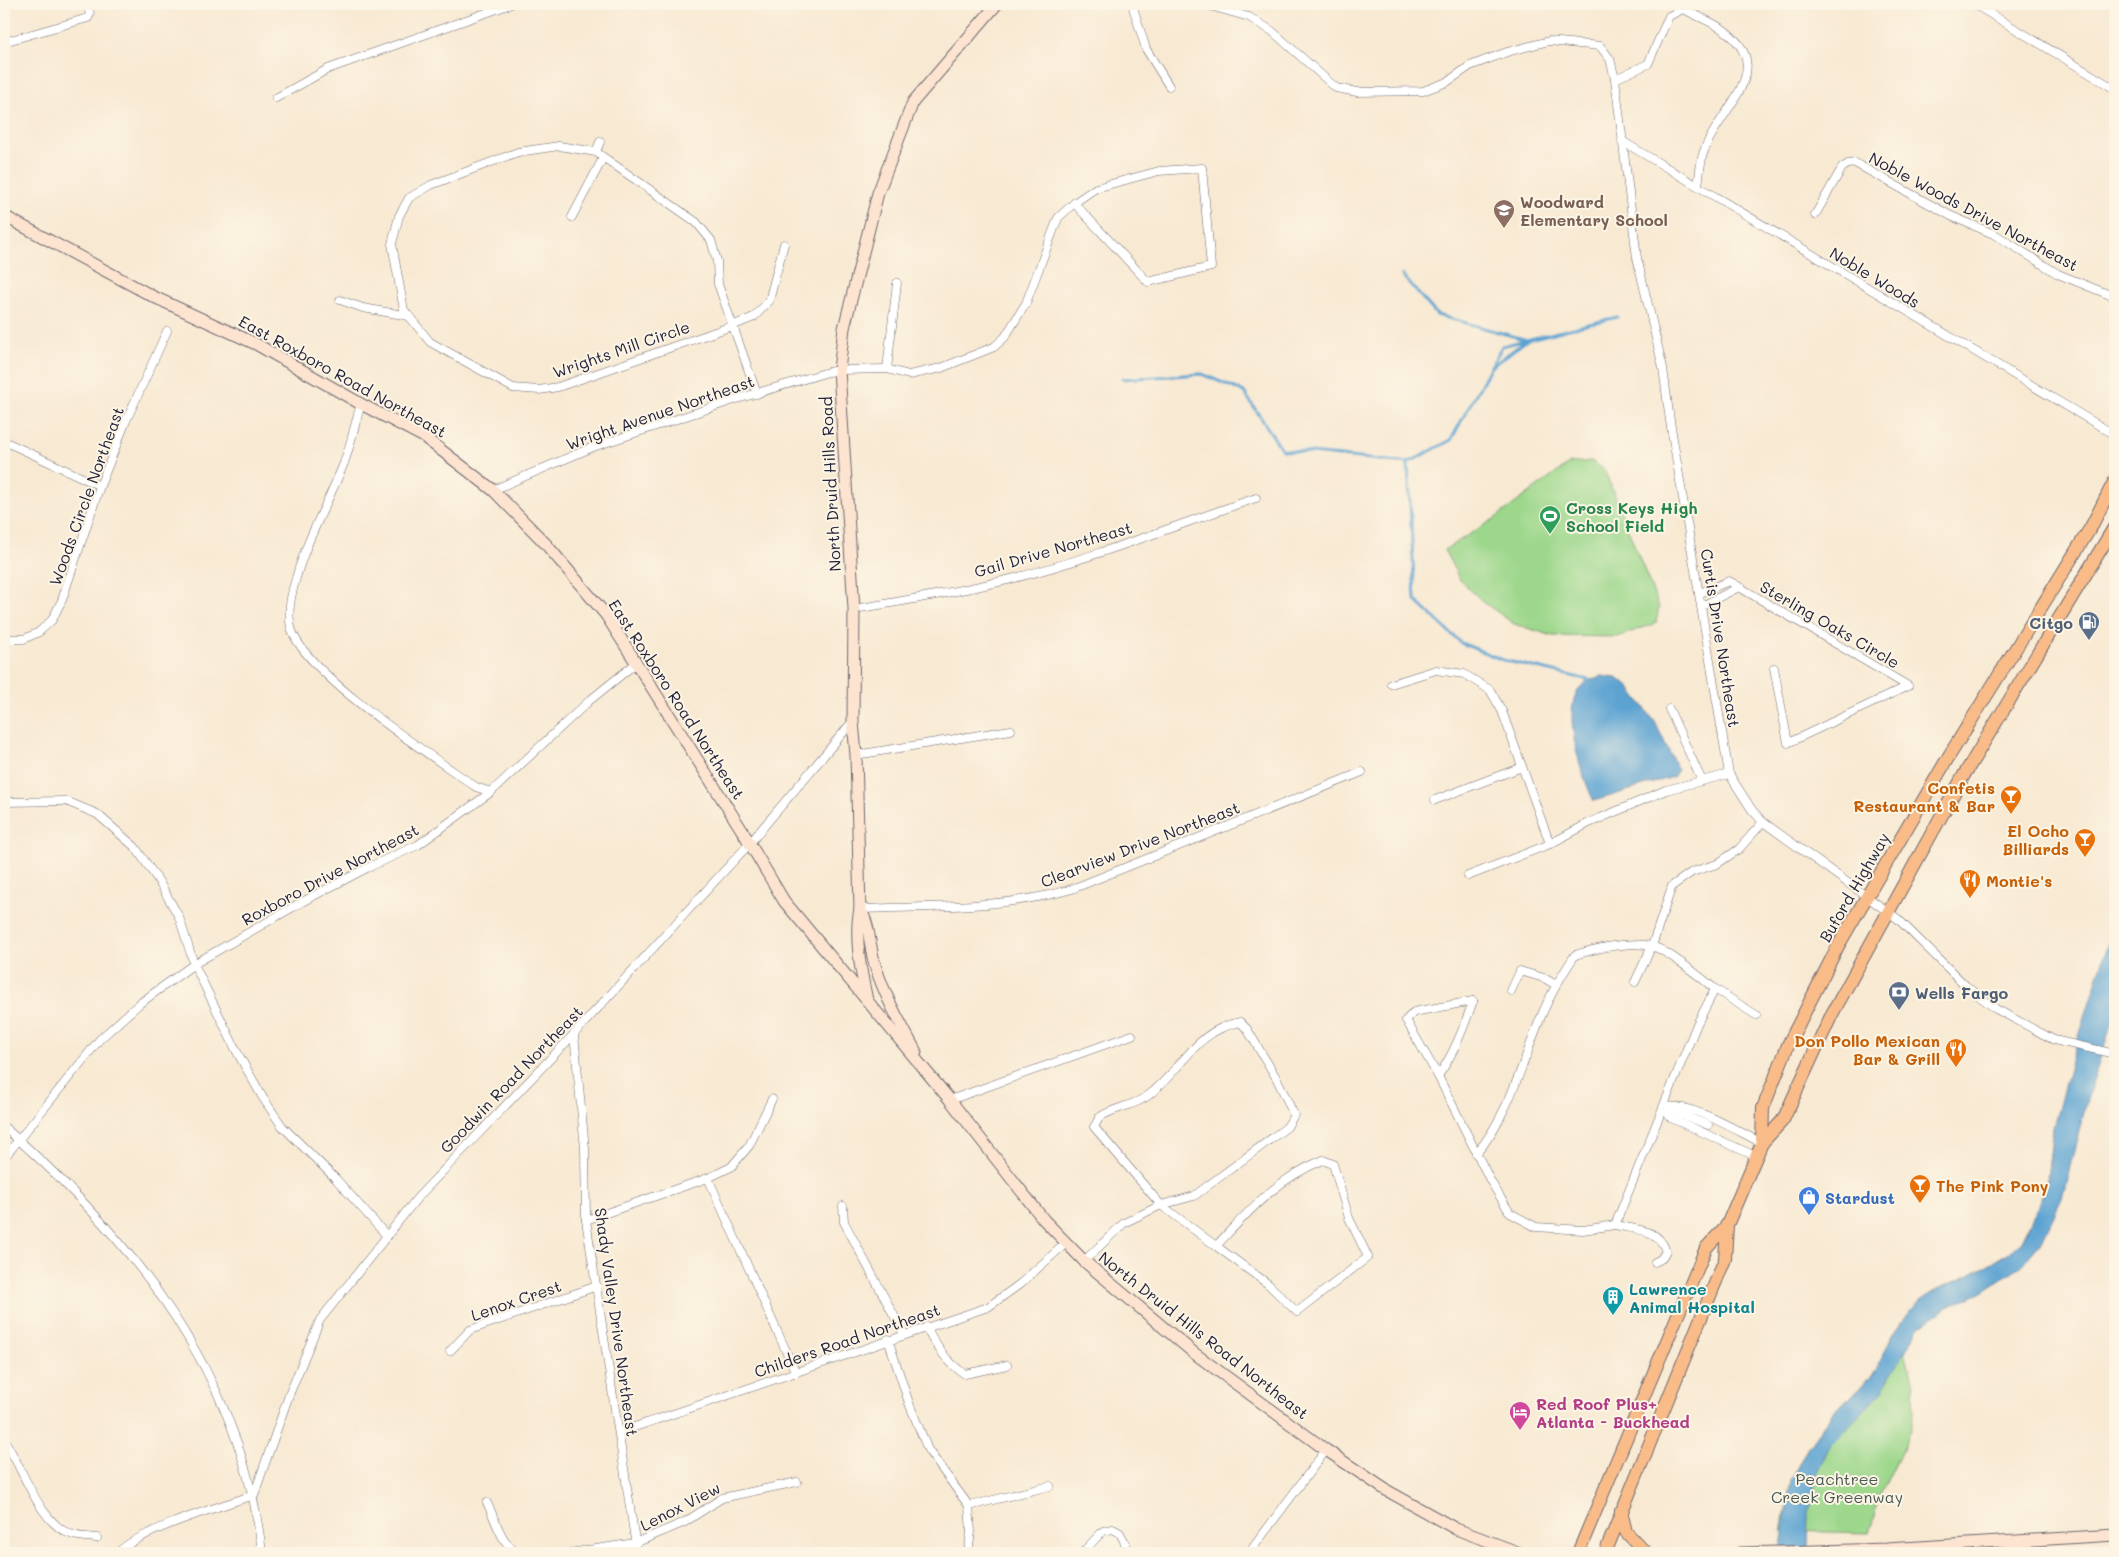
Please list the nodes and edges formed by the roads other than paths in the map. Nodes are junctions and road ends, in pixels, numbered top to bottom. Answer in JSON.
{"nodes":[{"id":1,"x":87,"y":4,"type":"edge"},
{"id":2,"x":511,"y":4,"type":"edge"},
{"id":3,"x":997,"y":4,"type":"edge"},
{"id":4,"x":1132,"y":4,"type":"edge"},
{"id":5,"x":1203,"y":4,"type":"edge"},
{"id":6,"x":1974,"y":4,"type":"edge"},
{"id":7,"x":4,"y":42,"type":"edge"},
{"id":8,"x":1615,"y":79,"type":"junction"},
{"id":9,"x":1169,"y":86,"type":"dead end"},
{"id":10,"x":2115,"y":89,"type":"edge"},
{"id":11,"x":276,"y":98,"type":"dead end"},
{"id":12,"x":1622,"y":141,"type":"junction"},
{"id":13,"x":600,"y":142,"type":"dead end"},
{"id":14,"x":596,"y":152,"type":"junction"},
{"id":15,"x":602,"y":158,"type":"junction"},
{"id":16,"x":1698,"y":184,"type":"junction"},
{"id":17,"x":1074,"y":204,"type":"junction"},
{"id":18,"x":4,"y":216,"type":"edge"},
{"id":19,"x":1815,"y":216,"type":"dead end"},
{"id":20,"x":572,"y":217,"type":"dead end"},
{"id":21,"x":784,"y":244,"type":"dead end"},
{"id":22,"x":897,"y":283,"type":"dead end"},
{"id":23,"x":2115,"y":297,"type":"edge"},
{"id":24,"x":340,"y":300,"type":"dead end"},
{"id":25,"x":409,"y":316,"type":"junction"},
{"id":26,"x":732,"y":326,"type":"junction"},
{"id":27,"x":167,"y":331,"type":"dead end"},
{"id":28,"x":887,"y":369,"type":"junction"},
{"id":29,"x":839,"y":370,"type":"junction"},
{"id":30,"x":757,"y":394,"type":"junction"},
{"id":31,"x":360,"y":404,"type":"junction"},
{"id":32,"x":2115,"y":435,"type":"edge"},
{"id":33,"x":4,"y":440,"type":"edge"},
{"id":34,"x":2115,"y":480,"type":"edge"},
{"id":35,"x":100,"y":486,"type":"junction"},
{"id":36,"x":493,"y":490,"type":"junction"},
{"id":37,"x":1256,"y":498,"type":"dead end"},
{"id":38,"x":2115,"y":526,"type":"edge"},
{"id":39,"x":1739,"y":587,"type":"junction"},
{"id":40,"x":1700,"y":593,"type":"junction"},
{"id":41,"x":1702,"y":606,"type":"junction"},
{"id":42,"x":854,"y":609,"type":"junction"},
{"id":43,"x":4,"y":639,"type":"edge"},
{"id":44,"x":636,"y":663,"type":"junction"},
{"id":45,"x":1774,"y":668,"type":"dead end"},
{"id":46,"x":1391,"y":684,"type":"dead end"},
{"id":47,"x":1669,"y":709,"type":"dead end"},
{"id":48,"x":853,"y":721,"type":"junction"},
{"id":49,"x":1011,"y":730,"type":"dead end"},
{"id":50,"x":856,"y":755,"type":"junction"},
{"id":51,"x":1522,"y":767,"type":"junction"},
{"id":52,"x":1362,"y":772,"type":"dead end"},
{"id":53,"x":1729,"y":774,"type":"junction"},
{"id":54,"x":1702,"y":781,"type":"junction"},
{"id":55,"x":491,"y":792,"type":"junction"},
{"id":56,"x":1434,"y":800,"type":"dead end"},
{"id":57,"x":4,"y":802,"type":"edge"},
{"id":58,"x":1763,"y":822,"type":"junction"},
{"id":59,"x":750,"y":843,"type":"junction"},
{"id":60,"x":1550,"y":844,"type":"junction"},
{"id":61,"x":1468,"y":876,"type":"dead end"},
{"id":62,"x":1865,"y":897,"type":"junction"},
{"id":63,"x":860,"y":909,"type":"junction"},
{"id":64,"x":1887,"y":912,"type":"junction"},
{"id":65,"x":1652,"y":946,"type":"junction"},
{"id":66,"x":194,"y":964,"type":"junction"},
{"id":67,"x":1634,"y":982,"type":"dead end"},
{"id":68,"x":1556,"y":985,"type":"junction"},
{"id":69,"x":1715,"y":989,"type":"junction"},
{"id":70,"x":1511,"y":991,"type":"dead end"},
{"id":71,"x":868,"y":1002,"type":"junction"},
{"id":72,"x":1756,"y":1015,"type":"dead end"},
{"id":73,"x":574,"y":1034,"type":"junction"},
{"id":74,"x":1132,"y":1035,"type":"dead end"},
{"id":75,"x":2115,"y":1054,"type":"edge"},
{"id":76,"x":926,"y":1072,"type":"junction"},
{"id":77,"x":1438,"y":1076,"type":"junction"},
{"id":78,"x":772,"y":1099,"type":"dead end"},
{"id":79,"x":950,"y":1100,"type":"junction"},
{"id":80,"x":1664,"y":1107,"type":"junction"},
{"id":81,"x":1696,"y":1116,"type":"junction"},
{"id":82,"x":1709,"y":1122,"type":"junction"},
{"id":83,"x":4,"y":1127,"type":"edge"},
{"id":84,"x":1692,"y":1128,"type":"junction"},
{"id":85,"x":1706,"y":1134,"type":"junction"},
{"id":86,"x":19,"y":1140,"type":"junction"},
{"id":87,"x":1762,"y":1143,"type":"junction"},
{"id":88,"x":1476,"y":1154,"type":"junction"},
{"id":89,"x":1755,"y":1156,"type":"junction"},
{"id":90,"x":4,"y":1158,"type":"edge"},
{"id":91,"x":708,"y":1178,"type":"junction"},
{"id":92,"x":1161,"y":1205,"type":"junction"},
{"id":93,"x":843,"y":1206,"type":"dead end"},
{"id":94,"x":586,"y":1220,"type":"junction"},
{"id":95,"x":1615,"y":1225,"type":"junction"},
{"id":96,"x":1727,"y":1225,"type":"junction"},
{"id":97,"x":386,"y":1236,"type":"junction"},
{"id":98,"x":1066,"y":1243,"type":"junction"},
{"id":99,"x":1216,"y":1246,"type":"junction"},
{"id":100,"x":1084,"y":1261,"type":"junction"},
{"id":101,"x":1655,"y":1262,"type":"dead end"},
{"id":102,"x":597,"y":1286,"type":"junction"},
{"id":103,"x":926,"y":1327,"type":"junction"},
{"id":104,"x":904,"y":1334,"type":"junction"},
{"id":105,"x":888,"y":1339,"type":"junction"},
{"id":106,"x":450,"y":1351,"type":"dead end"},
{"id":107,"x":1006,"y":1365,"type":"dead end"},
{"id":108,"x":796,"y":1373,"type":"junction"},
{"id":109,"x":620,"y":1432,"type":"junction"},
{"id":110,"x":4,"y":1440,"type":"edge"},
{"id":111,"x":1326,"y":1450,"type":"junction"},
{"id":112,"x":797,"y":1482,"type":"dead end"},
{"id":113,"x":1050,"y":1486,"type":"dead end"},
{"id":114,"x":254,"y":1495,"type":"junction"},
{"id":115,"x":488,"y":1503,"type":"dead end"},
{"id":116,"x":969,"y":1506,"type":"junction"},
{"id":117,"x":1621,"y":1510,"type":"junction"},
{"id":118,"x":2114,"y":1535,"type":"edge"},
{"id":119,"x":96,"y":1538,"type":"dead end"},
{"id":120,"x":635,"y":1543,"type":"junction"},
{"id":121,"x":1887,"y":1551,"type":"edge"},
{"id":122,"x":118,"y":1553,"type":"edge"},
{"id":123,"x":262,"y":1553,"type":"edge"},
{"id":124,"x":518,"y":1553,"type":"edge"},
{"id":125,"x":570,"y":1553,"type":"edge"},
{"id":126,"x":637,"y":1553,"type":"edge"},
{"id":127,"x":968,"y":1553,"type":"edge"},
{"id":128,"x":1082,"y":1553,"type":"edge"},
{"id":129,"x":1130,"y":1553,"type":"edge"},
{"id":130,"x":1250,"y":1553,"type":"edge"},
{"id":131,"x":1520,"y":1553,"type":"edge"},
{"id":132,"x":1578,"y":1553,"type":"edge"},
{"id":133,"x":1605,"y":1553,"type":"edge"},
{"id":134,"x":1646,"y":1553,"type":"edge"},
{"id":135,"x":1741,"y":1553,"type":"edge"}],
"edges":[{"from":1,"to":7,"type":"street"},
{"from":2,"to":11,"type":"street"},
{"from":3,"to":29,"type":"main road","name":"North Druid Hills Road"},
{"from":4,"to":9,"type":"street"},
{"from":5,"to":8,"type":"street","name":"Curtis Drive Northeast"},
{"from":6,"to":10,"type":"street"},
{"from":8,"to":12,"type":"street","name":"Curtis Drive Northeast"},
{"from":8,"to":16,"type":"street"},
{"from":12,"to":16,"type":"street","name":"Noble Woods"},
{"from":12,"to":40,"type":"street","name":"Curtis Drive Northeast"},
{"from":13,"to":14,"type":"street"},
{"from":14,"to":15,"type":"street"},
{"from":14,"to":25,"type":"street","name":"Wrights Mill Circle"},
{"from":15,"to":20,"type":"street"},
{"from":15,"to":26,"type":"street"},
{"from":16,"to":32,"type":"street","name":"Noble Woods"},
{"from":17,"to":17,"type":"street","name":"Wright Avenue Northeast"},
{"from":17,"to":28,"type":"street","name":"Wright Avenue Northeast"},
{"from":18,"to":31,"type":"main road","name":"East Roxboro Road Northeast"},
{"from":19,"to":23,"type":"street","name":"Noble Woods Drive Northeast"},
{"from":21,"to":26,"type":"street","name":"Wrights Mill Circle"},
{"from":22,"to":28,"type":"street"},
{"from":24,"to":25,"type":"street"},
{"from":25,"to":26,"type":"street","name":"Wrights Mill Circle"},
{"from":26,"to":30,"type":"street"},
{"from":27,"to":35,"type":"street","name":"Woods Circle Northeast"},
{"from":28,"to":29,"type":"street","name":"Wright Avenue Northeast"},
{"from":29,"to":30,"type":"street","name":"Wright Avenue Northeast"},
{"from":29,"to":42,"type":"main road","name":"North Druid Hills Road"},
{"from":30,"to":36,"type":"street","name":"Wright Avenue Northeast"},
{"from":31,"to":36,"type":"main road","name":"East Roxboro Road Northeast"},
{"from":31,"to":55,"type":"street"},
{"from":33,"to":35,"type":"street"},
{"from":34,"to":62,"type":"main road","name":"Buford Highway"},
{"from":35,"to":43,"type":"street","name":"Woods Circle Northeast"},
{"from":36,"to":44,"type":"main road","name":"East Roxboro Road Northeast"},
{"from":37,"to":42,"type":"street","name":"Gail Drive Northeast"},
{"from":38,"to":64,"type":"main road","name":"Buford Highway"},
{"from":39,"to":40,"type":"street","name":"Sterling Oaks Circle"},
{"from":39,"to":41,"type":"street","name":"Sterling Oaks Circle"},
{"from":39,"to":45,"type":"street","name":"Sterling Oaks Circle"},
{"from":40,"to":41,"type":"street","name":"Curtis Drive Northeast"},
{"from":41,"to":53,"type":"street","name":"Curtis Drive Northeast"},
{"from":42,"to":48,"type":"main road","name":"North Druid Hills Road"},
{"from":44,"to":55,"type":"street","name":"Roxboro Drive Northeast"},
{"from":44,"to":59,"type":"main road","name":"East Roxboro Road Northeast"},
{"from":46,"to":51,"type":"street"},
{"from":47,"to":54,"type":"street"},
{"from":48,"to":50,"type":"main road","name":"North Druid Hills Road"},
{"from":48,"to":59,"type":"street","name":"Goodwin Road Northeast"},
{"from":49,"to":50,"type":"street"},
{"from":50,"to":63,"type":"main road","name":"North Druid Hills Road"},
{"from":51,"to":56,"type":"street"},
{"from":51,"to":60,"type":"street"},
{"from":52,"to":63,"type":"street","name":"Clearview Drive Northeast"},
{"from":53,"to":54,"type":"street"},
{"from":53,"to":58,"type":"street","name":"Curtis Drive Northeast"},
{"from":54,"to":60,"type":"street"},
{"from":55,"to":66,"type":"street","name":"Roxboro Drive Northeast"},
{"from":57,"to":66,"type":"street"},
{"from":58,"to":62,"type":"street","name":"Curtis Drive Northeast"},
{"from":58,"to":65,"type":"street"},
{"from":59,"to":71,"type":"main road","name":"East Roxboro Road Northeast"},
{"from":59,"to":73,"type":"street","name":"Goodwin Road Northeast"},
{"from":60,"to":61,"type":"street"},
{"from":62,"to":64,"type":"street","name":"Curtis Drive Northeast"},
{"from":62,"to":87,"type":"main road","name":"Buford Highway"},
{"from":63,"to":71,"type":"main road","name":"North Druid Hills Road"},
{"from":63,"to":76,"type":"main road","name":"North Druid Hills Road Northeast"},
{"from":64,"to":75,"type":"street","name":"Curtis Drive Northeast"},
{"from":64,"to":87,"type":"main road","name":"Buford Highway"},
{"from":65,"to":67,"type":"street"},
{"from":65,"to":68,"type":"street"},
{"from":65,"to":69,"type":"street"},
{"from":66,"to":86,"type":"street","name":"Roxboro Drive Northeast"},
{"from":66,"to":97,"type":"street"},
{"from":68,"to":70,"type":"street"},
{"from":68,"to":88,"type":"street"},
{"from":69,"to":72,"type":"street"},
{"from":69,"to":80,"type":"street"},
{"from":71,"to":76,"type":"main road","name":"North Druid Hills Road Northeast"},
{"from":73,"to":94,"type":"street","name":"Shady Valley Drive Northeast"},
{"from":73,"to":97,"type":"street","name":"Goodwin Road Northeast"},
{"from":74,"to":79,"type":"street"},
{"from":76,"to":79,"type":"main road","name":"North Druid Hills Road Northeast"},
{"from":77,"to":77,"type":"street"},
{"from":77,"to":88,"type":"street"},
{"from":78,"to":91,"type":"street"},
{"from":79,"to":98,"type":"main road","name":"North Druid Hills Road Northeast"},
{"from":80,"to":81,"type":"street"},
{"from":80,"to":84,"type":"street"},
{"from":80,"to":95,"type":"street"},
{"from":81,"to":82,"type":"street"},
{"from":81,"to":84,"type":"street"},
{"from":82,"to":85,"type":"street"},
{"from":82,"to":87,"type":"street"},
{"from":83,"to":86,"type":"street"},
{"from":84,"to":85,"type":"street"},
{"from":85,"to":89,"type":"street"},
{"from":86,"to":90,"type":"street","name":"Roxboro Drive Northeast"},
{"from":86,"to":114,"type":"street"},
{"from":87,"to":89,"type":"main road","name":"Buford Highway"},
{"from":88,"to":95,"type":"street"},
{"from":89,"to":96,"type":"main road","name":"Buford Highway"},
{"from":91,"to":94,"type":"street"},
{"from":91,"to":108,"type":"street"},
{"from":92,"to":92,"type":"street"},
{"from":92,"to":99,"type":"street"},
{"from":92,"to":100,"type":"street"},
{"from":93,"to":104,"type":"street"},
{"from":94,"to":102,"type":"street","name":"Shady Valley Drive Northeast"},
{"from":95,"to":101,"type":"street"},
{"from":96,"to":117,"type":"main road","name":"Buford Highway"},
{"from":96,"to":132,"type":"main road","name":"Buford Highway"},
{"from":97,"to":114,"type":"street","name":"Goodwin Road Northeast"},
{"from":98,"to":100,"type":"main road","name":"North Druid Hills Road Northeast"},
{"from":98,"to":103,"type":"street","name":"Childers Road Northeast"},
{"from":99,"to":99,"type":"street"},
{"from":100,"to":111,"type":"main road","name":"North Druid Hills Road Northeast"},
{"from":102,"to":106,"type":"street","name":"Lenox Crest"},
{"from":102,"to":109,"type":"street","name":"Shady Valley Drive Northeast"},
{"from":103,"to":104,"type":"street","name":"Childers Road Northeast"},
{"from":103,"to":107,"type":"street"},
{"from":104,"to":105,"type":"street","name":"Childers Road Northeast"},
{"from":105,"to":108,"type":"street","name":"Childers Road Northeast"},
{"from":105,"to":116,"type":"street"},
{"from":108,"to":109,"type":"street","name":"Childers Road Northeast"},
{"from":109,"to":120,"type":"street","name":"Shady Valley Drive Northeast"},
{"from":110,"to":119,"type":"street"},
{"from":111,"to":130,"type":"street"},
{"from":111,"to":131,"type":"main road","name":"North Druid Hills Road Northeast"},
{"from":112,"to":120,"type":"street","name":"Lenox View"},
{"from":113,"to":116,"type":"street"},
{"from":114,"to":122,"type":"street"},
{"from":114,"to":123,"type":"street"},
{"from":115,"to":124,"type":"street"},
{"from":116,"to":127,"type":"street"},
{"from":117,"to":133,"type":"main road","name":"Buford Highway"},
{"from":117,"to":134,"type":"main road"},
{"from":118,"to":121,"type":"main road"},
{"from":120,"to":125,"type":"street","name":"Lenox View"},
{"from":120,"to":126,"type":"street","name":"Shady Valley Drive Northeast"},
{"from":121,"to":135,"type":"main road"},
{"from":128,"to":129,"type":"street"}]}
